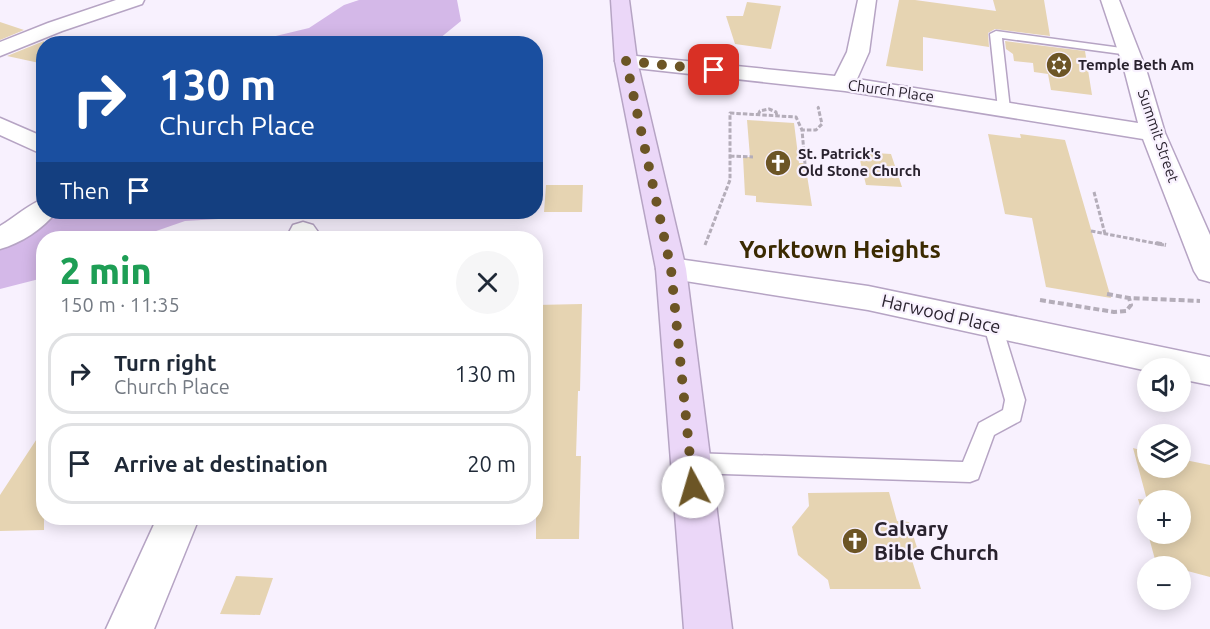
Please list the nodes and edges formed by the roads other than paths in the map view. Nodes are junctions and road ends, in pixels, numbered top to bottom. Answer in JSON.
{"nodes":[{"id":1,"x":135,"y":0,"type":"edge"},
{"id":2,"x":620,"y":0,"type":"edge"},
{"id":3,"x":867,"y":0,"type":"edge"},
{"id":4,"x":1110,"y":0,"type":"edge"},
{"id":5,"x":0,"y":50,"type":"edge"},
{"id":6,"x":1129,"y":52,"type":"junction"},
{"id":7,"x":626,"y":61,"type":"junction"},
{"id":8,"x":845,"y":84,"type":"junction"},
{"id":9,"x":1004,"y":109,"type":"junction"},
{"id":10,"x":0,"y":125,"type":"edge"},
{"id":11,"x":1153,"y":134,"type":"junction"},
{"id":12,"x":36,"y":143,"type":"edge"},
{"id":13,"x":36,"y":215,"type":"edge"},
{"id":14,"x":0,"y":239,"type":"edge"},
{"id":15,"x":1206,"y":262,"type":"edge"},
{"id":16,"x":682,"y":271,"type":"junction"},
{"id":17,"x":993,"y":326,"type":"junction"},
{"id":18,"x":1210,"y":371,"type":"edge"},
{"id":19,"x":691,"y":463,"type":"junction"},
{"id":20,"x":175,"y":525,"type":"edge"},
{"id":21,"x":130,"y":629,"type":"edge"},
{"id":22,"x":708,"y":629,"type":"edge"}],
"edges":[{"from":1,"to":5,"type":"street"},
{"from":2,"to":7,"type":"street"},
{"from":3,"to":8,"type":"street"},
{"from":4,"to":6,"type":"street","name":"Summit Street"},
{"from":6,"to":9,"type":"lane"},
{"from":6,"to":11,"type":"street","name":"Summit Street"},
{"from":7,"to":8,"type":"street","name":"Church Place"},
{"from":7,"to":16,"type":"street"},
{"from":8,"to":9,"type":"street","name":"Church Place"},
{"from":9,"to":11,"type":"street","name":"Church Place"},
{"from":10,"to":12,"type":"street"},
{"from":11,"to":15,"type":"street","name":"Summit Street"},
{"from":13,"to":14,"type":"street"},
{"from":16,"to":17,"type":"street","name":"Harwood Place"},
{"from":16,"to":19,"type":"street"},
{"from":17,"to":18,"type":"street","name":"Harwood Place"},
{"from":17,"to":19,"type":"lane"},
{"from":19,"to":22,"type":"street"},
{"from":20,"to":21,"type":"street"}]}
